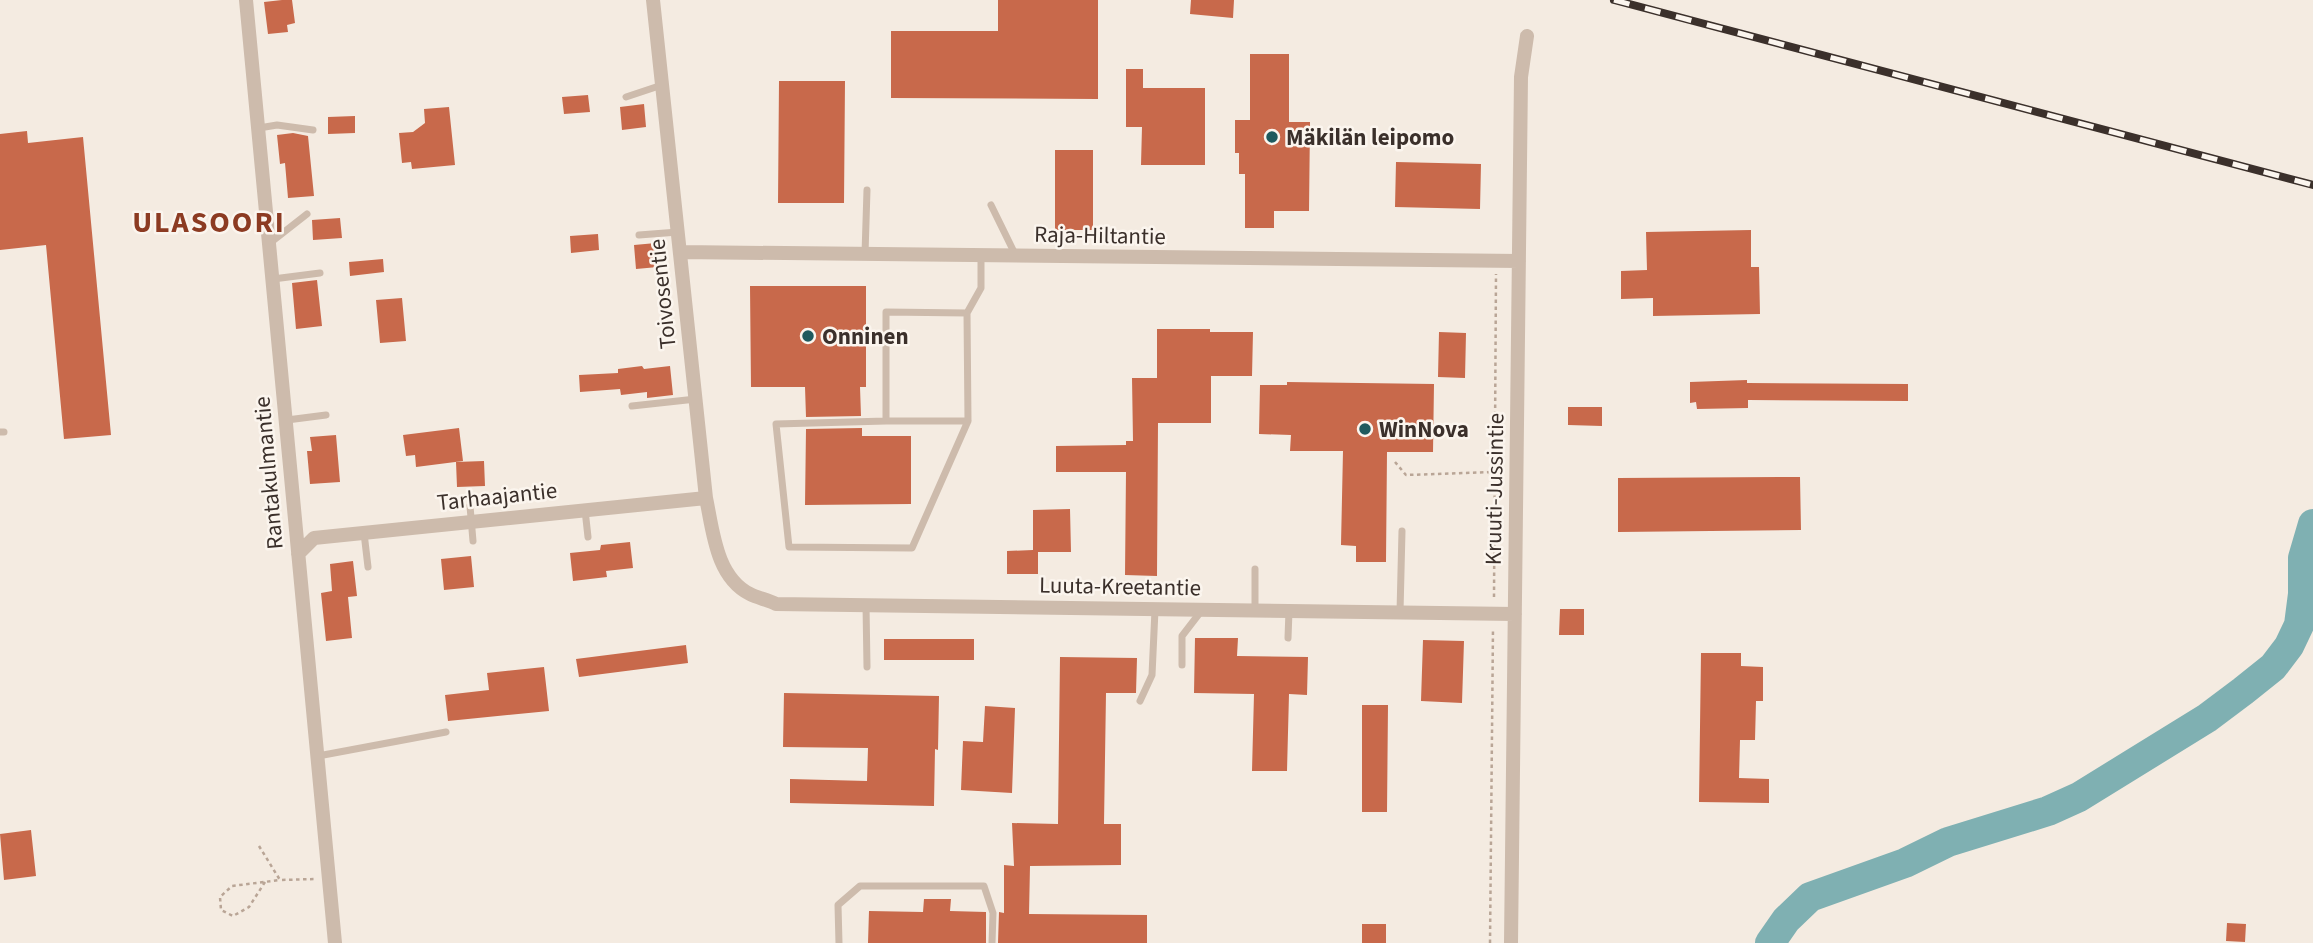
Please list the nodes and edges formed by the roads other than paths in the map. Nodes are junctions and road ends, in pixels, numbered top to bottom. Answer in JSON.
{"nodes":[{"id":1,"x":246,"y":0,"type":"edge"},
{"id":2,"x":653,"y":0,"type":"edge"},
{"id":3,"x":1527,"y":36,"type":"dead end"},
{"id":4,"x":662,"y":85,"type":"junction"},
{"id":5,"x":626,"y":97,"type":"dead end"},
{"id":6,"x":258,"y":128,"type":"junction"},
{"id":7,"x":313,"y":130,"type":"dead end"},
{"id":8,"x":867,"y":190,"type":"dead end"},
{"id":9,"x":991,"y":205,"type":"dead end"},
{"id":10,"x":307,"y":214,"type":"dead end"},
{"id":11,"x":678,"y":232,"type":"junction"},
{"id":12,"x":639,"y":235,"type":"dead end"},
{"id":13,"x":269,"y":243,"type":"junction"},
{"id":14,"x":681,"y":252,"type":"junction"},
{"id":15,"x":865,"y":255,"type":"junction"},
{"id":16,"x":981,"y":256,"type":"junction"},
{"id":17,"x":1016,"y":257,"type":"junction"},
{"id":18,"x":1519,"y":261,"type":"junction"},
{"id":19,"x":320,"y":273,"type":"dead end"},
{"id":20,"x":273,"y":279,"type":"junction"},
{"id":21,"x":967,"y":313,"type":"junction"},
{"id":22,"x":696,"y":399,"type":"junction"},
{"id":23,"x":632,"y":405,"type":"dead end"},
{"id":24,"x":326,"y":415,"type":"dead end"},
{"id":25,"x":287,"y":420,"type":"junction"},
{"id":26,"x":886,"y":421,"type":"junction"},
{"id":27,"x":968,"y":421,"type":"junction"},
{"id":28,"x":706,"y":498,"type":"junction"},
{"id":29,"x":470,"y":506,"type":"dead end"},
{"id":30,"x":585,"y":509,"type":"junction"},
{"id":31,"x":471,"y":522,"type":"junction"},
{"id":32,"x":1402,"y":531,"type":"dead end"},
{"id":33,"x":364,"y":533,"type":"junction"},
{"id":34,"x":588,"y":537,"type":"dead end"},
{"id":35,"x":473,"y":541,"type":"dead end"},
{"id":36,"x":298,"y":554,"type":"junction"},
{"id":37,"x":368,"y":567,"type":"dead end"},
{"id":38,"x":1255,"y":569,"type":"dead end"},
{"id":39,"x":731,"y":579,"type":"joint"},
{"id":40,"x":866,"y":605,"type":"junction"},
{"id":41,"x":1155,"y":609,"type":"junction"},
{"id":42,"x":1202,"y":610,"type":"junction"},
{"id":43,"x":1255,"y":610,"type":"junction"},
{"id":44,"x":1289,"y":611,"type":"junction"},
{"id":45,"x":1400,"y":612,"type":"junction"},
{"id":46,"x":1515,"y":614,"type":"junction"},
{"id":47,"x":1288,"y":638,"type":"dead end"},
{"id":48,"x":1182,"y":665,"type":"dead end"},
{"id":49,"x":867,"y":667,"type":"dead end"},
{"id":50,"x":1140,"y":701,"type":"dead end"},
{"id":51,"x":446,"y":732,"type":"dead end"},
{"id":52,"x":318,"y":756,"type":"junction"},
{"id":53,"x":335,"y":943,"type":"edge"},
{"id":54,"x":839,"y":943,"type":"edge"},
{"id":55,"x":992,"y":943,"type":"edge"},
{"id":56,"x":1511,"y":943,"type":"edge"}],
"edges":[{"from":1,"to":6,"type":"street","name":"Rantakulmantie"},
{"from":2,"to":4,"type":"street","name":"Toivosentie"},
{"from":3,"to":18,"type":"street","name":"Kruuti-Jussintie"},
{"from":4,"to":5,"type":"lane"},
{"from":4,"to":11,"type":"street","name":"Toivosentie"},
{"from":6,"to":7,"type":"lane"},
{"from":6,"to":13,"type":"street","name":"Rantakulmantie"},
{"from":8,"to":15,"type":"lane"},
{"from":9,"to":17,"type":"lane"},
{"from":10,"to":13,"type":"lane"},
{"from":11,"to":12,"type":"lane"},
{"from":11,"to":14,"type":"street","name":"Toivosentie"},
{"from":13,"to":20,"type":"street","name":"Rantakulmantie"},
{"from":14,"to":15,"type":"street","name":"Raja-Hiltantie"},
{"from":14,"to":22,"type":"street","name":"Toivosentie"},
{"from":15,"to":16,"type":"street","name":"Raja-Hiltantie"},
{"from":16,"to":17,"type":"street","name":"Raja-Hiltantie"},
{"from":16,"to":21,"type":"lane"},
{"from":17,"to":18,"type":"street","name":"Raja-Hiltantie"},
{"from":18,"to":46,"type":"street","name":"Kruuti-Jussintie"},
{"from":19,"to":20,"type":"lane"},
{"from":20,"to":25,"type":"street","name":"Rantakulmantie"},
{"from":21,"to":26,"type":"lane"},
{"from":21,"to":27,"type":"lane"},
{"from":22,"to":23,"type":"lane"},
{"from":22,"to":28,"type":"street","name":"Toivosentie"},
{"from":24,"to":25,"type":"lane"},
{"from":25,"to":36,"type":"street","name":"Rantakulmantie"},
{"from":26,"to":27,"type":"lane"},
{"from":26,"to":27,"type":"lane"},
{"from":28,"to":30,"type":"street","name":"Tarhaajantie"},
{"from":28,"to":39,"type":"street","name":"Toivosentie"},
{"from":29,"to":31,"type":"lane"},
{"from":30,"to":31,"type":"street","name":"Tarhaajantie"},
{"from":30,"to":34,"type":"lane"},
{"from":31,"to":33,"type":"street","name":"Tarhaajantie"},
{"from":31,"to":35,"type":"lane"},
{"from":32,"to":45,"type":"lane"},
{"from":33,"to":36,"type":"street","name":"Tarhaajantie"},
{"from":33,"to":37,"type":"lane"},
{"from":36,"to":52,"type":"street","name":"Rantakulmantie"},
{"from":38,"to":43,"type":"lane"},
{"from":39,"to":40,"type":"street","name":"Luuta-Kreetantie"},
{"from":40,"to":41,"type":"street","name":"Luuta-Kreetantie"},
{"from":40,"to":49,"type":"lane"},
{"from":41,"to":42,"type":"street","name":"Luuta-Kreetantie"},
{"from":41,"to":50,"type":"lane"},
{"from":42,"to":43,"type":"street","name":"Luuta-Kreetantie"},
{"from":42,"to":48,"type":"lane"},
{"from":43,"to":44,"type":"street","name":"Luuta-Kreetantie"},
{"from":44,"to":45,"type":"street","name":"Luuta-Kreetantie"},
{"from":44,"to":47,"type":"lane"},
{"from":45,"to":46,"type":"street","name":"Luuta-Kreetantie"},
{"from":46,"to":56,"type":"street","name":"Kruuti-Jussintie"},
{"from":51,"to":52,"type":"lane"},
{"from":52,"to":53,"type":"street","name":"Rantakulmantie"},
{"from":54,"to":55,"type":"lane"}]}
